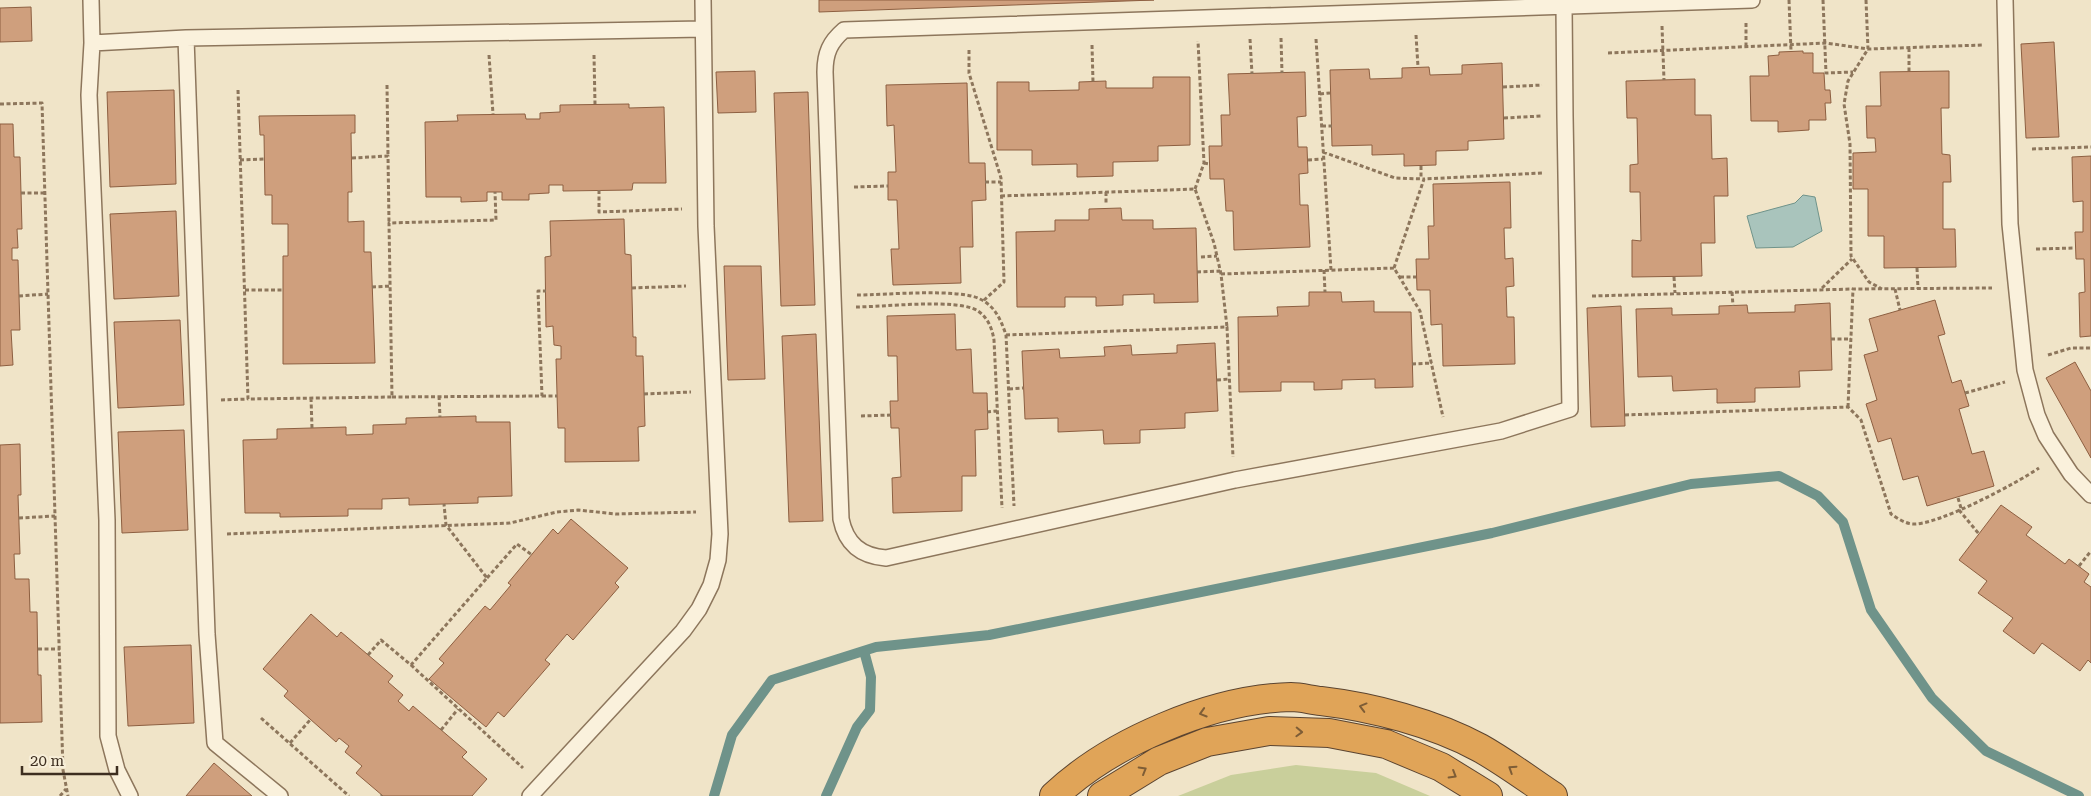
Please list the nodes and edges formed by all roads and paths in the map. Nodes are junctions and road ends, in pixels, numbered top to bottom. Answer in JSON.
{"nodes":[{"id":1,"x":91,"y":0,"type":"edge"},
{"id":2,"x":703,"y":0,"type":"edge"},
{"id":3,"x":1752,"y":0,"type":"edge"},
{"id":4,"x":1789,"y":0,"type":"edge"},
{"id":5,"x":1823,"y":0,"type":"edge"},
{"id":6,"x":1866,"y":0,"type":"edge"},
{"id":7,"x":2005,"y":0,"type":"edge"},
{"id":8,"x":1564,"y":3,"type":"edge"},
{"id":9,"x":1661,"y":3,"type":"junction"},
{"id":10,"x":1415,"y":11,"type":"junction"},
{"id":11,"x":1315,"y":14,"type":"junction"},
{"id":12,"x":1281,"y":15,"type":"junction"},
{"id":13,"x":1250,"y":16,"type":"junction"},
{"id":14,"x":1197,"y":18,"type":"junction"},
{"id":15,"x":1090,"y":22,"type":"junction"},
{"id":16,"x":968,"y":26,"type":"junction"},
{"id":17,"x":704,"y":29,"type":"junction"},
{"id":18,"x":593,"y":31,"type":"junction"},
{"id":19,"x":488,"y":32,"type":"junction"},
{"id":20,"x":186,"y":38,"type":"junction"},
{"id":21,"x":92,"y":43,"type":"junction"},
{"id":22,"x":1825,"y":44,"type":"junction"},
{"id":23,"x":1791,"y":45,"type":"junction"},
{"id":24,"x":2008,"y":45,"type":"junction"},
{"id":25,"x":1908,"y":48,"type":"junction"},
{"id":26,"x":1663,"y":50,"type":"junction"},
{"id":27,"x":1868,"y":50,"type":"junction"},
{"id":28,"x":1791,"y":51,"type":"dead end"},
{"id":29,"x":1608,"y":53,"type":"dead end"},
{"id":30,"x":1418,"y":67,"type":"dead end"},
{"id":31,"x":1909,"y":71,"type":"dead end"},
{"id":32,"x":1282,"y":72,"type":"dead end"},
{"id":33,"x":1854,"y":72,"type":"junction"},
{"id":34,"x":1252,"y":74,"type":"dead end"},
{"id":35,"x":1664,"y":80,"type":"dead end"},
{"id":36,"x":1093,"y":82,"type":"dead end"},
{"id":37,"x":1565,"y":84,"type":"junction"},
{"id":38,"x":387,"y":85,"type":"dead end"},
{"id":39,"x":1503,"y":87,"type":"dead end"},
{"id":40,"x":238,"y":90,"type":"dead end"},
{"id":41,"x":1330,"y":93,"type":"dead end"},
{"id":42,"x":1320,"y":94,"type":"junction"},
{"id":43,"x":0,"y":104,"type":"edge"},
{"id":44,"x":595,"y":104,"type":"dead end"},
{"id":45,"x":493,"y":114,"type":"dead end"},
{"id":46,"x":1565,"y":116,"type":"junction"},
{"id":47,"x":1504,"y":118,"type":"dead end"},
{"id":48,"x":1322,"y":126,"type":"junction"},
{"id":49,"x":1332,"y":126,"type":"dead end"},
{"id":50,"x":2091,"y":147,"type":"edge"},
{"id":51,"x":2009,"y":150,"type":"junction"},
{"id":52,"x":1323,"y":152,"type":"junction"},
{"id":53,"x":388,"y":156,"type":"junction"},
{"id":54,"x":352,"y":158,"type":"dead end"},
{"id":55,"x":1324,"y":159,"type":"junction"},
{"id":56,"x":240,"y":160,"type":"junction"},
{"id":57,"x":265,"y":160,"type":"dead end"},
{"id":58,"x":1308,"y":160,"type":"dead end"},
{"id":59,"x":1204,"y":163,"type":"junction"},
{"id":60,"x":1210,"y":164,"type":"dead end"},
{"id":61,"x":1421,"y":166,"type":"dead end"},
{"id":62,"x":1566,"y":172,"type":"junction"},
{"id":63,"x":1422,"y":179,"type":"junction"},
{"id":64,"x":986,"y":182,"type":"dead end"},
{"id":65,"x":1001,"y":182,"type":"junction"},
{"id":66,"x":888,"y":186,"type":"dead end"},
{"id":67,"x":829,"y":188,"type":"junction"},
{"id":68,"x":599,"y":190,"type":"dead end"},
{"id":69,"x":1195,"y":190,"type":"junction"},
{"id":70,"x":45,"y":192,"type":"junction"},
{"id":71,"x":495,"y":192,"type":"dead end"},
{"id":72,"x":1106,"y":192,"type":"junction"},
{"id":73,"x":20,"y":193,"type":"dead end"},
{"id":74,"x":1002,"y":196,"type":"junction"},
{"id":75,"x":1106,"y":205,"type":"dead end"},
{"id":76,"x":706,"y":208,"type":"junction"},
{"id":77,"x":389,"y":224,"type":"junction"},
{"id":78,"x":2076,"y":248,"type":"dead end"},
{"id":79,"x":2013,"y":249,"type":"junction"},
{"id":80,"x":1201,"y":256,"type":"dead end"},
{"id":81,"x":1217,"y":256,"type":"junction"},
{"id":82,"x":1852,"y":259,"type":"junction"},
{"id":83,"x":1394,"y":268,"type":"junction"},
{"id":84,"x":1917,"y":268,"type":"dead end"},
{"id":85,"x":1324,"y":270,"type":"junction"},
{"id":86,"x":1331,"y":270,"type":"junction"},
{"id":87,"x":1197,"y":272,"type":"dead end"},
{"id":88,"x":1220,"y":273,"type":"junction"},
{"id":89,"x":1416,"y":276,"type":"dead end"},
{"id":90,"x":1674,"y":276,"type":"dead end"},
{"id":91,"x":1400,"y":277,"type":"junction"},
{"id":92,"x":709,"y":285,"type":"junction"},
{"id":93,"x":372,"y":286,"type":"dead end"},
{"id":94,"x":390,"y":286,"type":"junction"},
{"id":95,"x":2017,"y":287,"type":"junction"},
{"id":96,"x":632,"y":288,"type":"dead end"},
{"id":97,"x":1821,"y":289,"type":"junction"},
{"id":98,"x":1853,"y":289,"type":"junction"},
{"id":99,"x":1882,"y":289,"type":"junction"},
{"id":100,"x":1895,"y":289,"type":"junction"},
{"id":101,"x":1918,"y":289,"type":"junction"},
{"id":102,"x":244,"y":290,"type":"junction"},
{"id":103,"x":284,"y":290,"type":"dead end"},
{"id":104,"x":546,"y":291,"type":"dead end"},
{"id":105,"x":1325,"y":292,"type":"dead end"},
{"id":106,"x":1732,"y":292,"type":"junction"},
{"id":107,"x":48,"y":294,"type":"junction"},
{"id":108,"x":1675,"y":294,"type":"junction"},
{"id":109,"x":19,"y":296,"type":"dead end"},
{"id":110,"x":1568,"y":296,"type":"junction"},
{"id":111,"x":983,"y":301,"type":"junction"},
{"id":112,"x":833,"y":302,"type":"junction"},
{"id":113,"x":1733,"y":306,"type":"dead end"},
{"id":114,"x":1900,"y":310,"type":"dead end"},
{"id":115,"x":1227,"y":327,"type":"junction"},
{"id":116,"x":1006,"y":335,"type":"junction"},
{"id":117,"x":1831,"y":339,"type":"dead end"},
{"id":118,"x":1851,"y":339,"type":"junction"},
{"id":119,"x":2091,"y":348,"type":"edge"},
{"id":120,"x":1432,"y":363,"type":"junction"},
{"id":121,"x":1412,"y":364,"type":"dead end"},
{"id":122,"x":2025,"y":369,"type":"junction"},
{"id":123,"x":1217,"y":380,"type":"dead end"},
{"id":124,"x":1229,"y":380,"type":"junction"},
{"id":125,"x":1023,"y":388,"type":"dead end"},
{"id":126,"x":1009,"y":389,"type":"junction"},
{"id":127,"x":713,"y":391,"type":"junction"},
{"id":128,"x":1965,"y":393,"type":"dead end"},
{"id":129,"x":644,"y":394,"type":"dead end"},
{"id":130,"x":392,"y":396,"type":"junction"},
{"id":131,"x":439,"y":396,"type":"junction"},
{"id":132,"x":542,"y":396,"type":"junction"},
{"id":133,"x":557,"y":396,"type":"dead end"},
{"id":134,"x":311,"y":398,"type":"junction"},
{"id":135,"x":1848,"y":407,"type":"junction"},
{"id":136,"x":997,"y":411,"type":"junction"},
{"id":137,"x":987,"y":412,"type":"dead end"},
{"id":138,"x":891,"y":415,"type":"dead end"},
{"id":139,"x":1625,"y":415,"type":"dead end"},
{"id":140,"x":837,"y":416,"type":"junction"},
{"id":141,"x":440,"y":417,"type":"dead end"},
{"id":142,"x":312,"y":428,"type":"dead end"},
{"id":143,"x":1448,"y":441,"type":"junction"},
{"id":144,"x":2058,"y":455,"type":"junction"},
{"id":145,"x":1234,"y":480,"type":"junction"},
{"id":146,"x":2091,"y":496,"type":"edge"},
{"id":147,"x":1958,"y":498,"type":"dead end"},
{"id":148,"x":444,"y":504,"type":"dead end"},
{"id":149,"x":1960,"y":509,"type":"junction"},
{"id":150,"x":720,"y":512,"type":"junction"},
{"id":151,"x":55,"y":516,"type":"junction"},
{"id":152,"x":19,"y":518,"type":"dead end"},
{"id":153,"x":446,"y":526,"type":"junction"},
{"id":154,"x":1010,"y":530,"type":"junction"},
{"id":155,"x":204,"y":534,"type":"junction"},
{"id":156,"x":1979,"y":534,"type":"dead end"},
{"id":157,"x":2091,"y":551,"type":"edge"},
{"id":158,"x":532,"y":555,"type":"dead end"},
{"id":159,"x":2079,"y":566,"type":"dead end"},
{"id":160,"x":487,"y":578,"type":"junction"},
{"id":161,"x":38,"y":649,"type":"dead end"},
{"id":162,"x":60,"y":649,"type":"junction"},
{"id":163,"x":368,"y":655,"type":"dead end"},
{"id":164,"x":411,"y":665,"type":"junction"},
{"id":165,"x":458,"y":709,"type":"junction"},
{"id":166,"x":261,"y":718,"type":"dead end"},
{"id":167,"x":310,"y":720,"type":"dead end"},
{"id":168,"x":441,"y":730,"type":"dead end"},
{"id":169,"x":290,"y":743,"type":"junction"},
{"id":170,"x":541,"y":784,"type":"junction"},
{"id":171,"x":67,"y":789,"type":"junction"},
{"id":172,"x":60,"y":796,"type":"edge"},
{"id":173,"x":68,"y":796,"type":"edge"},
{"id":174,"x":130,"y":796,"type":"edge"},
{"id":175,"x":280,"y":796,"type":"edge"},
{"id":176,"x":349,"y":796,"type":"edge"},
{"id":177,"x":530,"y":796,"type":"edge"},
{"id":178,"x":1054,"y":796,"type":"edge"},
{"id":179,"x":1102,"y":796,"type":"edge"},
{"id":180,"x":1488,"y":796,"type":"edge"},
{"id":181,"x":1553,"y":796,"type":"edge"}],
"edges":[{"from":1,"to":21,"type":"lane"},
{"from":2,"to":17,"type":"lane"},
{"from":3,"to":9,"type":"lane"},
{"from":4,"to":23,"type":"path"},
{"from":5,"to":22,"type":"path"},
{"from":6,"to":27,"type":"path"},
{"from":7,"to":24,"type":"lane"},
{"from":8,"to":9,"type":"lane"},
{"from":8,"to":10,"type":"lane"},
{"from":8,"to":37,"type":"lane"},
{"from":9,"to":26,"type":"path"},
{"from":10,"to":11,"type":"lane"},
{"from":10,"to":30,"type":"path"},
{"from":11,"to":12,"type":"lane"},
{"from":11,"to":42,"type":"path"},
{"from":12,"to":13,"type":"lane"},
{"from":12,"to":32,"type":"path"},
{"from":13,"to":14,"type":"lane"},
{"from":13,"to":34,"type":"path"},
{"from":14,"to":15,"type":"lane"},
{"from":14,"to":59,"type":"path"},
{"from":15,"to":16,"type":"lane"},
{"from":15,"to":36,"type":"path"},
{"from":16,"to":65,"type":"path"},
{"from":16,"to":67,"type":"lane"},
{"from":17,"to":18,"type":"lane"},
{"from":17,"to":76,"type":"lane"},
{"from":18,"to":19,"type":"lane"},
{"from":18,"to":44,"type":"path"},
{"from":19,"to":20,"type":"lane"},
{"from":19,"to":45,"type":"path"},
{"from":20,"to":21,"type":"lane"},
{"from":20,"to":155,"type":"lane"},
{"from":21,"to":174,"type":"lane"},
{"from":22,"to":23,"type":"path"},
{"from":22,"to":27,"type":"path"},
{"from":22,"to":33,"type":"path"},
{"from":23,"to":26,"type":"path"},
{"from":23,"to":28,"type":"path"},
{"from":24,"to":25,"type":"path"},
{"from":24,"to":51,"type":"lane"},
{"from":25,"to":27,"type":"path"},
{"from":25,"to":31,"type":"path"},
{"from":26,"to":29,"type":"path"},
{"from":26,"to":35,"type":"path"},
{"from":27,"to":33,"type":"path"},
{"from":33,"to":82,"type":"path"},
{"from":37,"to":39,"type":"path"},
{"from":37,"to":46,"type":"lane"},
{"from":38,"to":53,"type":"path"},
{"from":40,"to":56,"type":"path"},
{"from":41,"to":42,"type":"path"},
{"from":42,"to":48,"type":"path"},
{"from":43,"to":70,"type":"path"},
{"from":46,"to":47,"type":"path"},
{"from":46,"to":62,"type":"lane"},
{"from":48,"to":49,"type":"path"},
{"from":48,"to":52,"type":"path"},
{"from":50,"to":51,"type":"path"},
{"from":51,"to":79,"type":"lane"},
{"from":52,"to":55,"type":"path"},
{"from":52,"to":63,"type":"path"},
{"from":53,"to":54,"type":"path"},
{"from":53,"to":77,"type":"path"},
{"from":55,"to":58,"type":"path"},
{"from":55,"to":86,"type":"path"},
{"from":56,"to":57,"type":"path"},
{"from":56,"to":102,"type":"path"},
{"from":59,"to":60,"type":"path"},
{"from":59,"to":69,"type":"path"},
{"from":61,"to":63,"type":"path"},
{"from":62,"to":63,"type":"path"},
{"from":62,"to":110,"type":"lane"},
{"from":63,"to":83,"type":"path"},
{"from":64,"to":65,"type":"path"},
{"from":65,"to":74,"type":"path"},
{"from":66,"to":67,"type":"path"},
{"from":67,"to":112,"type":"lane"},
{"from":68,"to":76,"type":"path"},
{"from":69,"to":72,"type":"path"},
{"from":69,"to":81,"type":"path"},
{"from":70,"to":73,"type":"path"},
{"from":70,"to":107,"type":"path"},
{"from":71,"to":77,"type":"path"},
{"from":72,"to":74,"type":"path"},
{"from":72,"to":75,"type":"path"},
{"from":74,"to":111,"type":"path"},
{"from":76,"to":92,"type":"lane"},
{"from":77,"to":94,"type":"path"},
{"from":78,"to":79,"type":"path"},
{"from":79,"to":95,"type":"lane"},
{"from":80,"to":81,"type":"path"},
{"from":81,"to":88,"type":"path"},
{"from":82,"to":97,"type":"path"},
{"from":82,"to":99,"type":"path"},
{"from":83,"to":86,"type":"path"},
{"from":83,"to":91,"type":"path"},
{"from":84,"to":101,"type":"path"},
{"from":85,"to":86,"type":"path"},
{"from":85,"to":88,"type":"path"},
{"from":85,"to":105,"type":"path"},
{"from":87,"to":88,"type":"path"},
{"from":88,"to":115,"type":"path"},
{"from":89,"to":91,"type":"path"},
{"from":90,"to":108,"type":"path"},
{"from":91,"to":120,"type":"path"},
{"from":92,"to":96,"type":"path"},
{"from":92,"to":127,"type":"lane"},
{"from":93,"to":94,"type":"path"},
{"from":94,"to":130,"type":"path"},
{"from":95,"to":101,"type":"path"},
{"from":95,"to":122,"type":"lane"},
{"from":97,"to":98,"type":"path"},
{"from":97,"to":106,"type":"path"},
{"from":98,"to":99,"type":"path"},
{"from":98,"to":118,"type":"path"},
{"from":99,"to":100,"type":"path"},
{"from":100,"to":101,"type":"path"},
{"from":100,"to":114,"type":"path"},
{"from":102,"to":103,"type":"path"},
{"from":102,"to":134,"type":"path"},
{"from":104,"to":132,"type":"path"},
{"from":106,"to":108,"type":"path"},
{"from":106,"to":113,"type":"path"},
{"from":107,"to":109,"type":"path"},
{"from":107,"to":151,"type":"path"},
{"from":108,"to":110,"type":"path"},
{"from":110,"to":143,"type":"lane"},
{"from":111,"to":112,"type":"path"},
{"from":111,"to":116,"type":"path"},
{"from":112,"to":136,"type":"path"},
{"from":112,"to":140,"type":"lane"},
{"from":115,"to":116,"type":"path"},
{"from":115,"to":124,"type":"path"},
{"from":116,"to":126,"type":"path"},
{"from":117,"to":118,"type":"path"},
{"from":118,"to":135,"type":"path"},
{"from":119,"to":122,"type":"path"},
{"from":120,"to":121,"type":"path"},
{"from":120,"to":143,"type":"path"},
{"from":122,"to":128,"type":"path"},
{"from":122,"to":144,"type":"lane"},
{"from":123,"to":124,"type":"path"},
{"from":124,"to":145,"type":"path"},
{"from":125,"to":126,"type":"path"},
{"from":126,"to":154,"type":"path"},
{"from":127,"to":129,"type":"path"},
{"from":127,"to":150,"type":"lane"},
{"from":130,"to":131,"type":"path"},
{"from":130,"to":134,"type":"path"},
{"from":131,"to":132,"type":"path"},
{"from":131,"to":141,"type":"path"},
{"from":132,"to":133,"type":"path"},
{"from":134,"to":142,"type":"path"},
{"from":135,"to":139,"type":"path"},
{"from":135,"to":149,"type":"path"},
{"from":136,"to":137,"type":"path"},
{"from":136,"to":154,"type":"path"},
{"from":138,"to":140,"type":"path"},
{"from":140,"to":154,"type":"lane"},
{"from":143,"to":145,"type":"lane"},
{"from":144,"to":146,"type":"lane"},
{"from":144,"to":149,"type":"path"},
{"from":145,"to":154,"type":"lane"},
{"from":147,"to":149,"type":"path"},
{"from":148,"to":153,"type":"path"},
{"from":149,"to":156,"type":"path"},
{"from":150,"to":153,"type":"path"},
{"from":150,"to":170,"type":"lane"},
{"from":151,"to":152,"type":"path"},
{"from":151,"to":162,"type":"path"},
{"from":153,"to":155,"type":"path"},
{"from":153,"to":160,"type":"path"},
{"from":155,"to":175,"type":"lane"},
{"from":157,"to":159,"type":"path"},
{"from":158,"to":160,"type":"path"},
{"from":160,"to":164,"type":"path"},
{"from":161,"to":162,"type":"path"},
{"from":162,"to":171,"type":"path"},
{"from":163,"to":164,"type":"path"},
{"from":164,"to":165,"type":"path"},
{"from":165,"to":168,"type":"path"},
{"from":165,"to":170,"type":"path"},
{"from":166,"to":169,"type":"path"},
{"from":167,"to":169,"type":"path"},
{"from":169,"to":176,"type":"path"},
{"from":170,"to":177,"type":"lane"},
{"from":171,"to":172,"type":"path"},
{"from":171,"to":173,"type":"path"},
{"from":181,"to":178,"type":"highway","one_way":true},
{"from":179,"to":180,"type":"highway","one_way":true}]}
